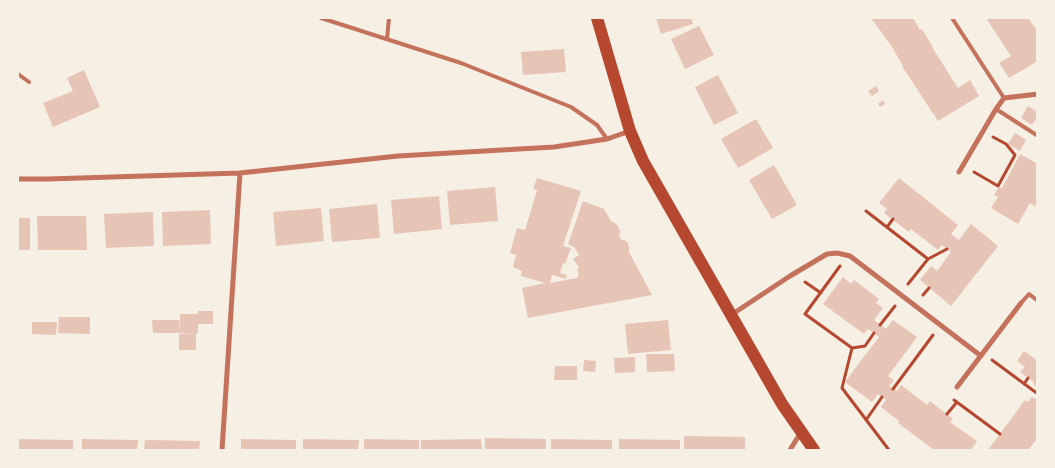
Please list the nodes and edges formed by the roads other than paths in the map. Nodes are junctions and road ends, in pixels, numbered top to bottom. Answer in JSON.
{"nodes":[{"id":1,"x":322,"y":18,"type":"edge"},
{"id":2,"x":389,"y":18,"type":"edge"},
{"id":3,"x":597,"y":18,"type":"edge"},
{"id":4,"x":952,"y":18,"type":"edge"},
{"id":5,"x":387,"y":39,"type":"junction"},
{"id":6,"x":18,"y":74,"type":"edge"},
{"id":7,"x":29,"y":82,"type":"dead end"},
{"id":8,"x":1038,"y":94,"type":"edge"},
{"id":9,"x":1004,"y":98,"type":"junction"},
{"id":10,"x":996,"y":109,"type":"junction"},
{"id":11,"x":630,"y":131,"type":"junction"},
{"id":12,"x":1038,"y":136,"type":"edge"},
{"id":13,"x":607,"y":139,"type":"junction"},
{"id":14,"x":959,"y":172,"type":"dead end"},
{"id":15,"x":240,"y":173,"type":"junction"},
{"id":16,"x":18,"y":179,"type":"edge"},
{"id":17,"x":1038,"y":300,"type":"edge"},
{"id":18,"x":1021,"y":303,"type":"joint"},
{"id":19,"x":731,"y":315,"type":"junction"},
{"id":20,"x":982,"y":354,"type":"junction"},
{"id":21,"x":958,"y":386,"type":"road end"},
{"id":22,"x":800,"y":432,"type":"junction"},
{"id":23,"x":222,"y":450,"type":"edge"},
{"id":24,"x":790,"y":450,"type":"edge"},
{"id":25,"x":814,"y":450,"type":"edge"}],
"edges":[{"from":1,"to":5,"type":"lane"},
{"from":2,"to":5,"type":"lane"},
{"from":3,"to":11,"type":"main road"},
{"from":4,"to":9,"type":"lane"},
{"from":5,"to":13,"type":"lane"},
{"from":6,"to":7,"type":"lane"},
{"from":8,"to":9,"type":"street"},
{"from":9,"to":10,"type":"street"},
{"from":10,"to":12,"type":"lane"},
{"from":10,"to":14,"type":"street"},
{"from":11,"to":13,"type":"street"},
{"from":11,"to":19,"type":"main road"},
{"from":13,"to":15,"type":"street"},
{"from":15,"to":16,"type":"street"},
{"from":15,"to":23,"type":"street"},
{"from":17,"to":18,"type":"lane"},
{"from":18,"to":20,"type":"street"},
{"from":19,"to":20,"type":"street"},
{"from":19,"to":22,"type":"main road"},
{"from":20,"to":21,"type":"street"},
{"from":22,"to":24,"type":"street"},
{"from":22,"to":25,"type":"main road"}]}
